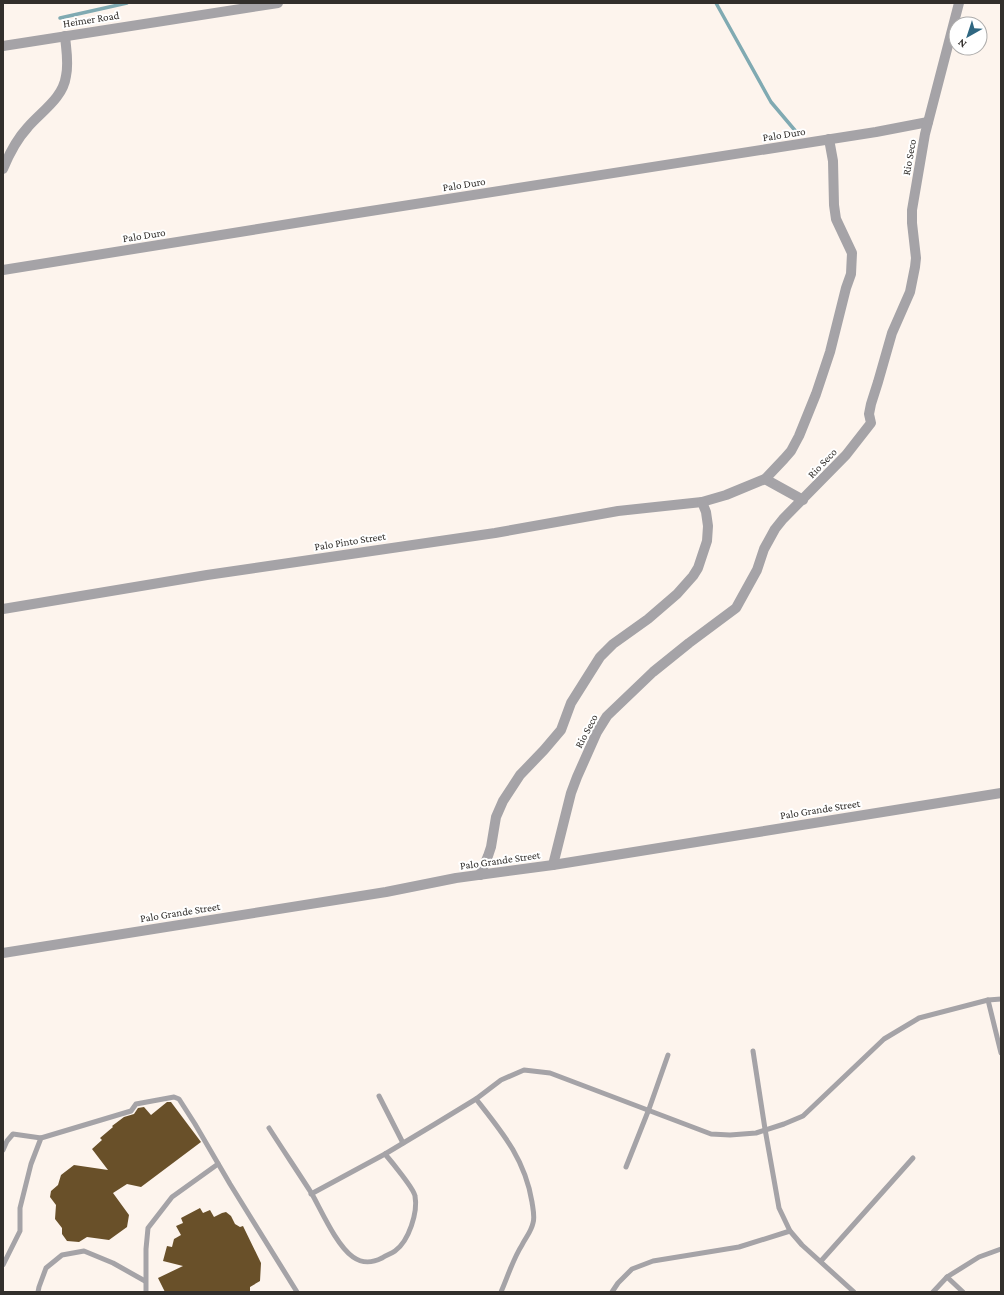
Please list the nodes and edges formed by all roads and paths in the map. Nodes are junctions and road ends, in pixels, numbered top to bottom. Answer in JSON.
{"nodes":[{"id":1,"x":278,"y":3,"type":"edge"},
{"id":2,"x":959,"y":3,"type":"edge"},
{"id":3,"x":64,"y":36,"type":"junction"},
{"id":4,"x":3,"y":46,"type":"edge"},
{"id":5,"x":928,"y":122,"type":"junction"},
{"id":6,"x":829,"y":139,"type":"junction"},
{"id":7,"x":3,"y":169,"type":"edge"},
{"id":8,"x":3,"y":270,"type":"edge"},
{"id":9,"x":765,"y":479,"type":"junction"},
{"id":10,"x":803,"y":500,"type":"junction"},
{"id":11,"x":702,"y":502,"type":"junction"},
{"id":12,"x":3,"y":609,"type":"edge"},
{"id":13,"x":1001,"y":793,"type":"edge"},
{"id":14,"x":553,"y":865,"type":"junction"},
{"id":15,"x":480,"y":875,"type":"junction"},
{"id":16,"x":3,"y":952,"type":"edge"},
{"id":17,"x":1001,"y":999,"type":"edge"},
{"id":18,"x":988,"y":1000,"type":"junction"},
{"id":19,"x":753,"y":1051,"type":"dead end"},
{"id":20,"x":1001,"y":1053,"type":"edge"},
{"id":21,"x":668,"y":1055,"type":"dead end"},
{"id":22,"x":379,"y":1096,"type":"dead end"},
{"id":23,"x":476,"y":1099,"type":"junction"},
{"id":24,"x":649,"y":1110,"type":"junction"},
{"id":25,"x":269,"y":1128,"type":"dead end"},
{"id":26,"x":765,"y":1129,"type":"junction"},
{"id":27,"x":41,"y":1138,"type":"junction"},
{"id":28,"x":403,"y":1143,"type":"junction"},
{"id":29,"x":3,"y":1150,"type":"edge"},
{"id":30,"x":385,"y":1154,"type":"junction"},
{"id":31,"x":913,"y":1158,"type":"dead end"},
{"id":32,"x":218,"y":1164,"type":"junction"},
{"id":33,"x":626,"y":1167,"type":"dead end"},
{"id":34,"x":311,"y":1194,"type":"junction"},
{"id":35,"x":790,"y":1231,"type":"junction"},
{"id":36,"x":1001,"y":1249,"type":"edge"},
{"id":37,"x":821,"y":1261,"type":"junction"},
{"id":38,"x":3,"y":1265,"type":"edge"},
{"id":39,"x":947,"y":1277,"type":"junction"},
{"id":40,"x":145,"y":1281,"type":"junction"},
{"id":41,"x":38,"y":1292,"type":"edge"},
{"id":42,"x":146,"y":1292,"type":"edge"},
{"id":43,"x":297,"y":1292,"type":"edge"},
{"id":44,"x":501,"y":1292,"type":"edge"},
{"id":45,"x":612,"y":1292,"type":"edge"},
{"id":46,"x":854,"y":1292,"type":"edge"},
{"id":47,"x":933,"y":1292,"type":"edge"},
{"id":48,"x":963,"y":1292,"type":"edge"}],
"edges":[{"from":1,"to":3,"type":"street","name":"Heimer Road"},
{"from":2,"to":5,"type":"street","name":"Rio Seco"},
{"from":3,"to":4,"type":"street","name":"Heimer Road"},
{"from":3,"to":7,"type":"street"},
{"from":5,"to":6,"type":"street","name":"Palo Duro"},
{"from":5,"to":10,"type":"street","name":"Rio Seco"},
{"from":6,"to":8,"type":"street","name":"Palo Duro"},
{"from":6,"to":9,"type":"street"},
{"from":9,"to":10,"type":"street"},
{"from":9,"to":11,"type":"street"},
{"from":10,"to":14,"type":"street","name":"Rio Seco"},
{"from":11,"to":12,"type":"street","name":"Palo Pinto Street"},
{"from":11,"to":15,"type":"street","name":"Rio Seco"},
{"from":13,"to":14,"type":"street","name":"Palo Grande Street"},
{"from":14,"to":15,"type":"street","name":"Palo Grande Street"},
{"from":15,"to":16,"type":"street","name":"Palo Grande Street"},
{"from":17,"to":18,"type":"lane"},
{"from":18,"to":20,"type":"lane"},
{"from":18,"to":26,"type":"lane"},
{"from":19,"to":26,"type":"lane"},
{"from":21,"to":24,"type":"lane"},
{"from":22,"to":28,"type":"lane"},
{"from":23,"to":24,"type":"lane"},
{"from":23,"to":28,"type":"lane"},
{"from":23,"to":44,"type":"lane"},
{"from":24,"to":26,"type":"lane"},
{"from":24,"to":33,"type":"lane"},
{"from":25,"to":34,"type":"lane"},
{"from":26,"to":35,"type":"lane"},
{"from":27,"to":29,"type":"lane"},
{"from":27,"to":32,"type":"lane"},
{"from":27,"to":38,"type":"lane"},
{"from":28,"to":30,"type":"lane"},
{"from":30,"to":34,"type":"lane"},
{"from":30,"to":34,"type":"lane"},
{"from":31,"to":37,"type":"lane"},
{"from":32,"to":40,"type":"lane"},
{"from":32,"to":43,"type":"lane"},
{"from":35,"to":37,"type":"lane"},
{"from":35,"to":45,"type":"lane"},
{"from":36,"to":39,"type":"lane"},
{"from":37,"to":46,"type":"lane"},
{"from":39,"to":47,"type":"lane"},
{"from":39,"to":48,"type":"lane"},
{"from":40,"to":41,"type":"lane"},
{"from":40,"to":42,"type":"lane"}]}
